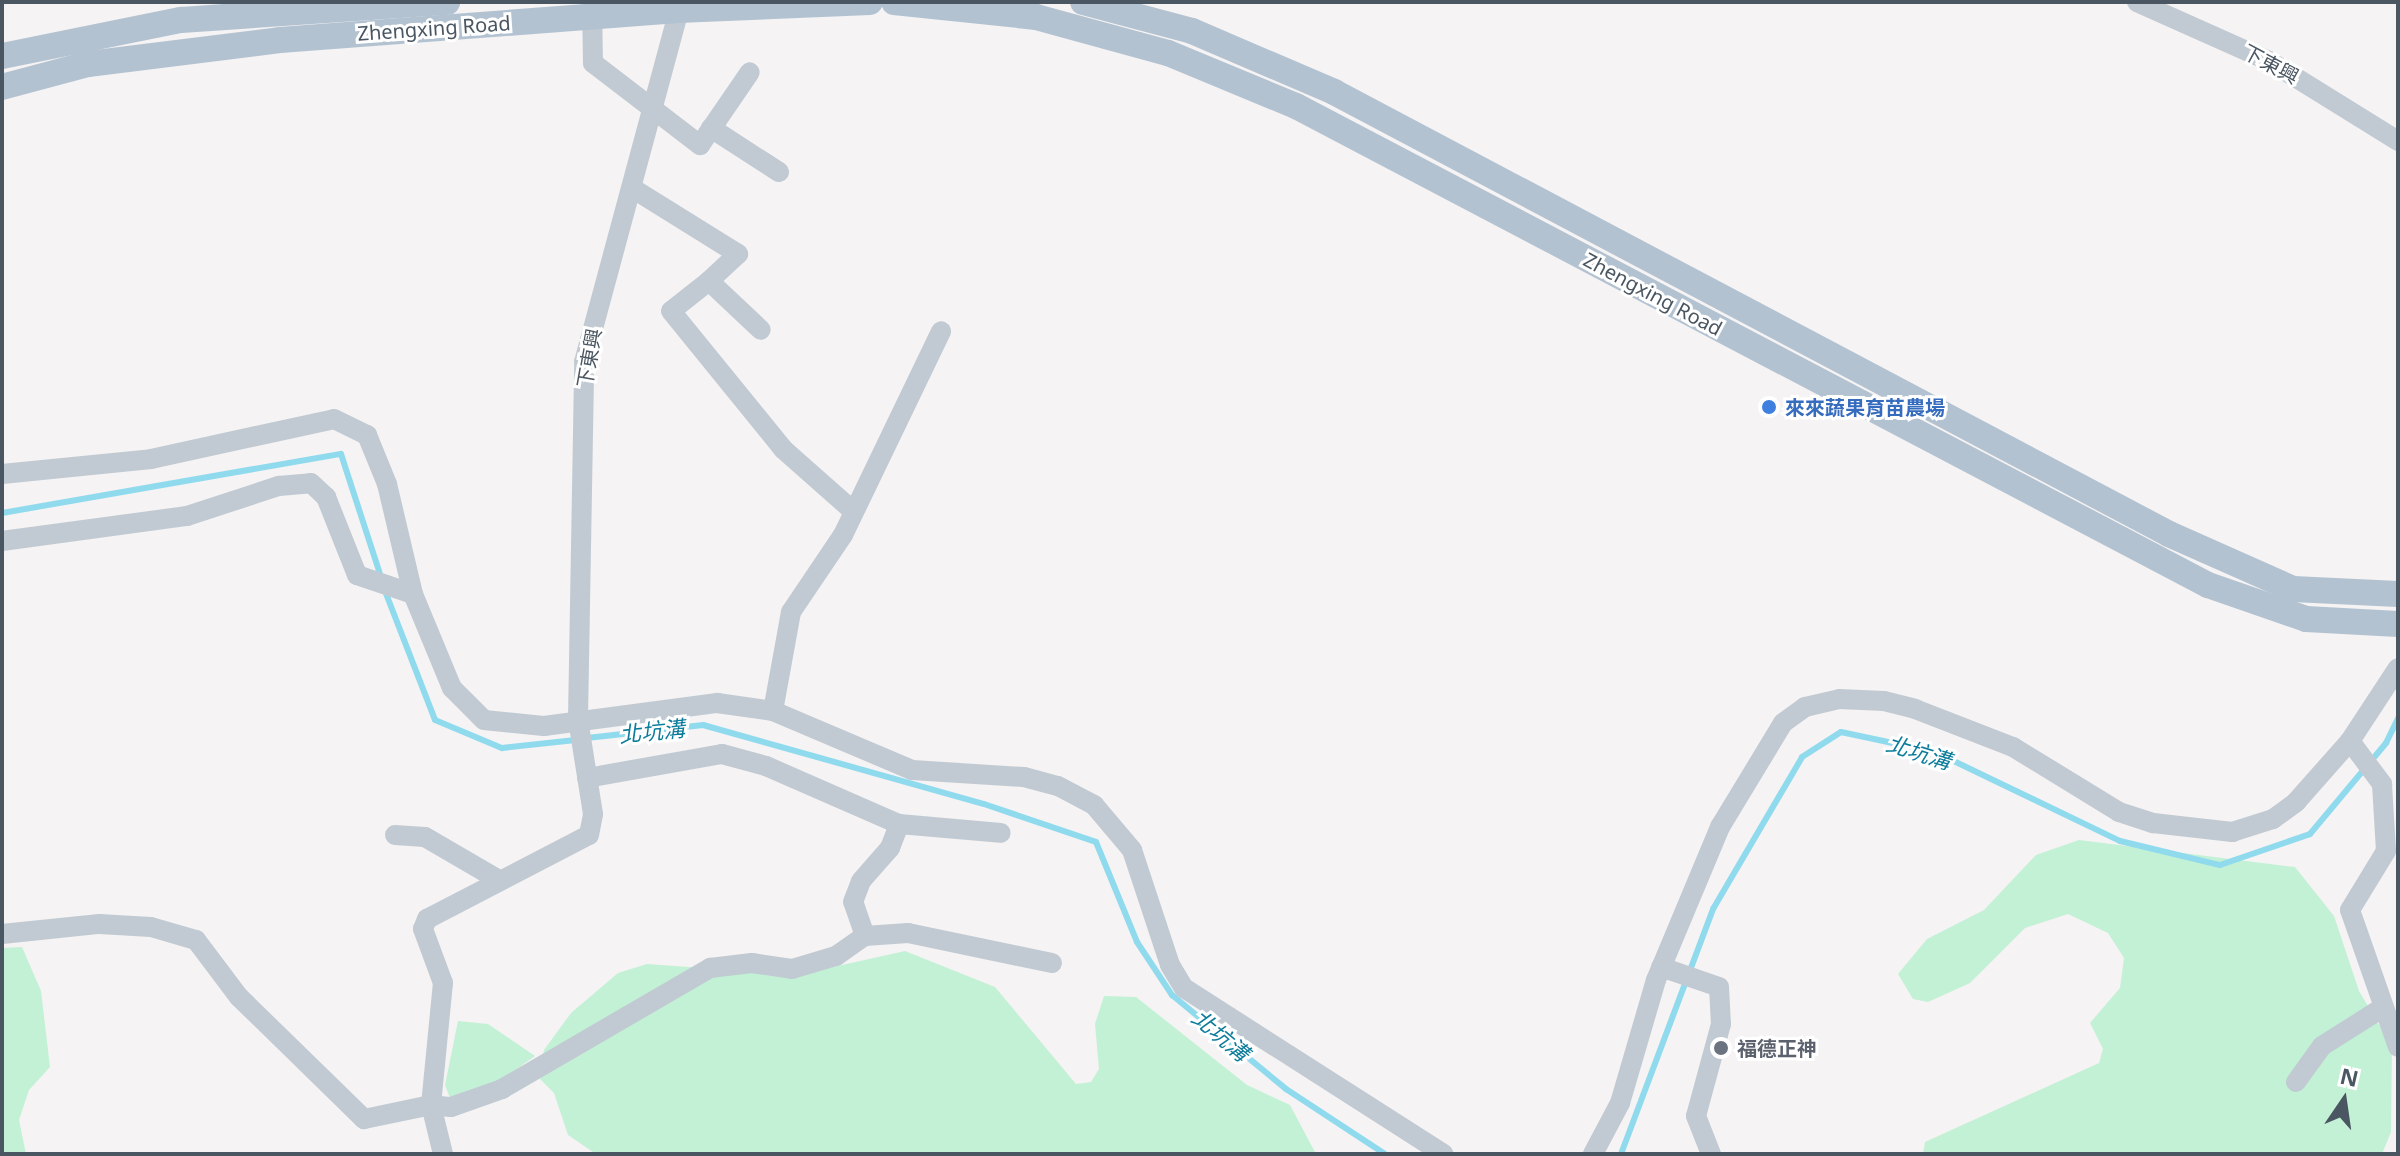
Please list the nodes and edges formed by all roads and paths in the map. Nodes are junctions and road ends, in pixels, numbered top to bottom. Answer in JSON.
{"nodes":[{"id":1,"x":447,"y":2,"type":"edge"},
{"id":2,"x":870,"y":2,"type":"edge"},
{"id":3,"x":894,"y":2,"type":"edge"},
{"id":4,"x":1083,"y":2,"type":"edge"},
{"id":5,"x":2137,"y":2,"type":"edge"},
{"id":6,"x":680,"y":6,"type":"edge"},
{"id":7,"x":593,"y":9,"type":"edge"},
{"id":8,"x":2,"y":56,"type":"edge"},
{"id":9,"x":750,"y":72,"type":"dead end"},
{"id":10,"x":2,"y":87,"type":"edge"},
{"id":11,"x":653,"y":107,"type":"junction"},
{"id":12,"x":711,"y":128,"type":"junction"},
{"id":13,"x":2398,"y":141,"type":"edge"},
{"id":14,"x":779,"y":172,"type":"dead end"},
{"id":15,"x":632,"y":188,"type":"junction"},
{"id":16,"x":709,"y":281,"type":"junction"},
{"id":17,"x":761,"y":330,"type":"dead end"},
{"id":18,"x":941,"y":331,"type":"dead end"},
{"id":19,"x":2,"y":474,"type":"edge"},
{"id":20,"x":853,"y":511,"type":"junction"},
{"id":21,"x":2,"y":541,"type":"edge"},
{"id":22,"x":413,"y":594,"type":"junction"},
{"id":23,"x":2398,"y":594,"type":"edge"},
{"id":24,"x":2398,"y":624,"type":"edge"},
{"id":25,"x":2398,"y":668,"type":"edge"},
{"id":26,"x":773,"y":711,"type":"junction"},
{"id":27,"x":578,"y":722,"type":"junction"},
{"id":28,"x":2350,"y":741,"type":"junction"},
{"id":29,"x":587,"y":778,"type":"junction"},
{"id":30,"x":899,"y":824,"type":"junction"},
{"id":31,"x":1001,"y":833,"type":"dead end"},
{"id":32,"x":395,"y":835,"type":"dead end"},
{"id":33,"x":2382,"y":859,"type":"edge"},
{"id":34,"x":499,"y":880,"type":"junction"},
{"id":35,"x":2,"y":934,"type":"edge"},
{"id":36,"x":865,"y":936,"type":"junction"},
{"id":37,"x":1052,"y":963,"type":"dead end"},
{"id":38,"x":1662,"y":967,"type":"junction"},
{"id":39,"x":2382,"y":1008,"type":"junction"},
{"id":40,"x":2398,"y":1047,"type":"edge"},
{"id":41,"x":2296,"y":1082,"type":"dead end"},
{"id":42,"x":431,"y":1105,"type":"junction"},
{"id":43,"x":443,"y":1154,"type":"edge"},
{"id":44,"x":1444,"y":1154,"type":"edge"},
{"id":45,"x":1593,"y":1154,"type":"edge"},
{"id":46,"x":1711,"y":1154,"type":"edge"}],
"edges":[{"from":1,"to":8,"type":"main road","name":"Zhengxing Road"},
{"from":2,"to":6,"type":"main road","name":"Zhengxing Road"},
{"from":3,"to":24,"type":"main road","name":"Zhengxing Road"},
{"from":4,"to":23,"type":"main road","name":"Zhengxing Road"},
{"from":5,"to":13,"type":"street","name":"下東興"},
{"from":6,"to":7,"type":"main road","name":"Zhengxing Road"},
{"from":6,"to":11,"type":"street","name":"下東興"},
{"from":7,"to":10,"type":"main road","name":"Zhengxing Road"},
{"from":7,"to":11,"type":"street"},
{"from":9,"to":12,"type":"street"},
{"from":11,"to":12,"type":"street"},
{"from":11,"to":15,"type":"street","name":"下東興"},
{"from":12,"to":14,"type":"street"},
{"from":15,"to":16,"type":"street"},
{"from":15,"to":27,"type":"street","name":"下東興"},
{"from":16,"to":17,"type":"street"},
{"from":16,"to":20,"type":"street"},
{"from":18,"to":20,"type":"street"},
{"from":19,"to":22,"type":"street"},
{"from":20,"to":26,"type":"street"},
{"from":21,"to":22,"type":"street"},
{"from":22,"to":27,"type":"street"},
{"from":25,"to":28,"type":"street"},
{"from":26,"to":27,"type":"street"},
{"from":26,"to":44,"type":"street"},
{"from":27,"to":29,"type":"street","name":"下東興"},
{"from":28,"to":33,"type":"street"},
{"from":28,"to":38,"type":"street"},
{"from":29,"to":30,"type":"street"},
{"from":29,"to":34,"type":"street","name":"下東興"},
{"from":30,"to":31,"type":"street"},
{"from":30,"to":36,"type":"street"},
{"from":32,"to":34,"type":"street"},
{"from":33,"to":39,"type":"street"},
{"from":34,"to":42,"type":"street"},
{"from":35,"to":42,"type":"street"},
{"from":36,"to":37,"type":"street"},
{"from":36,"to":42,"type":"street"},
{"from":38,"to":45,"type":"street"},
{"from":38,"to":46,"type":"street"},
{"from":39,"to":40,"type":"street"},
{"from":39,"to":41,"type":"street"},
{"from":42,"to":43,"type":"street"}]}
